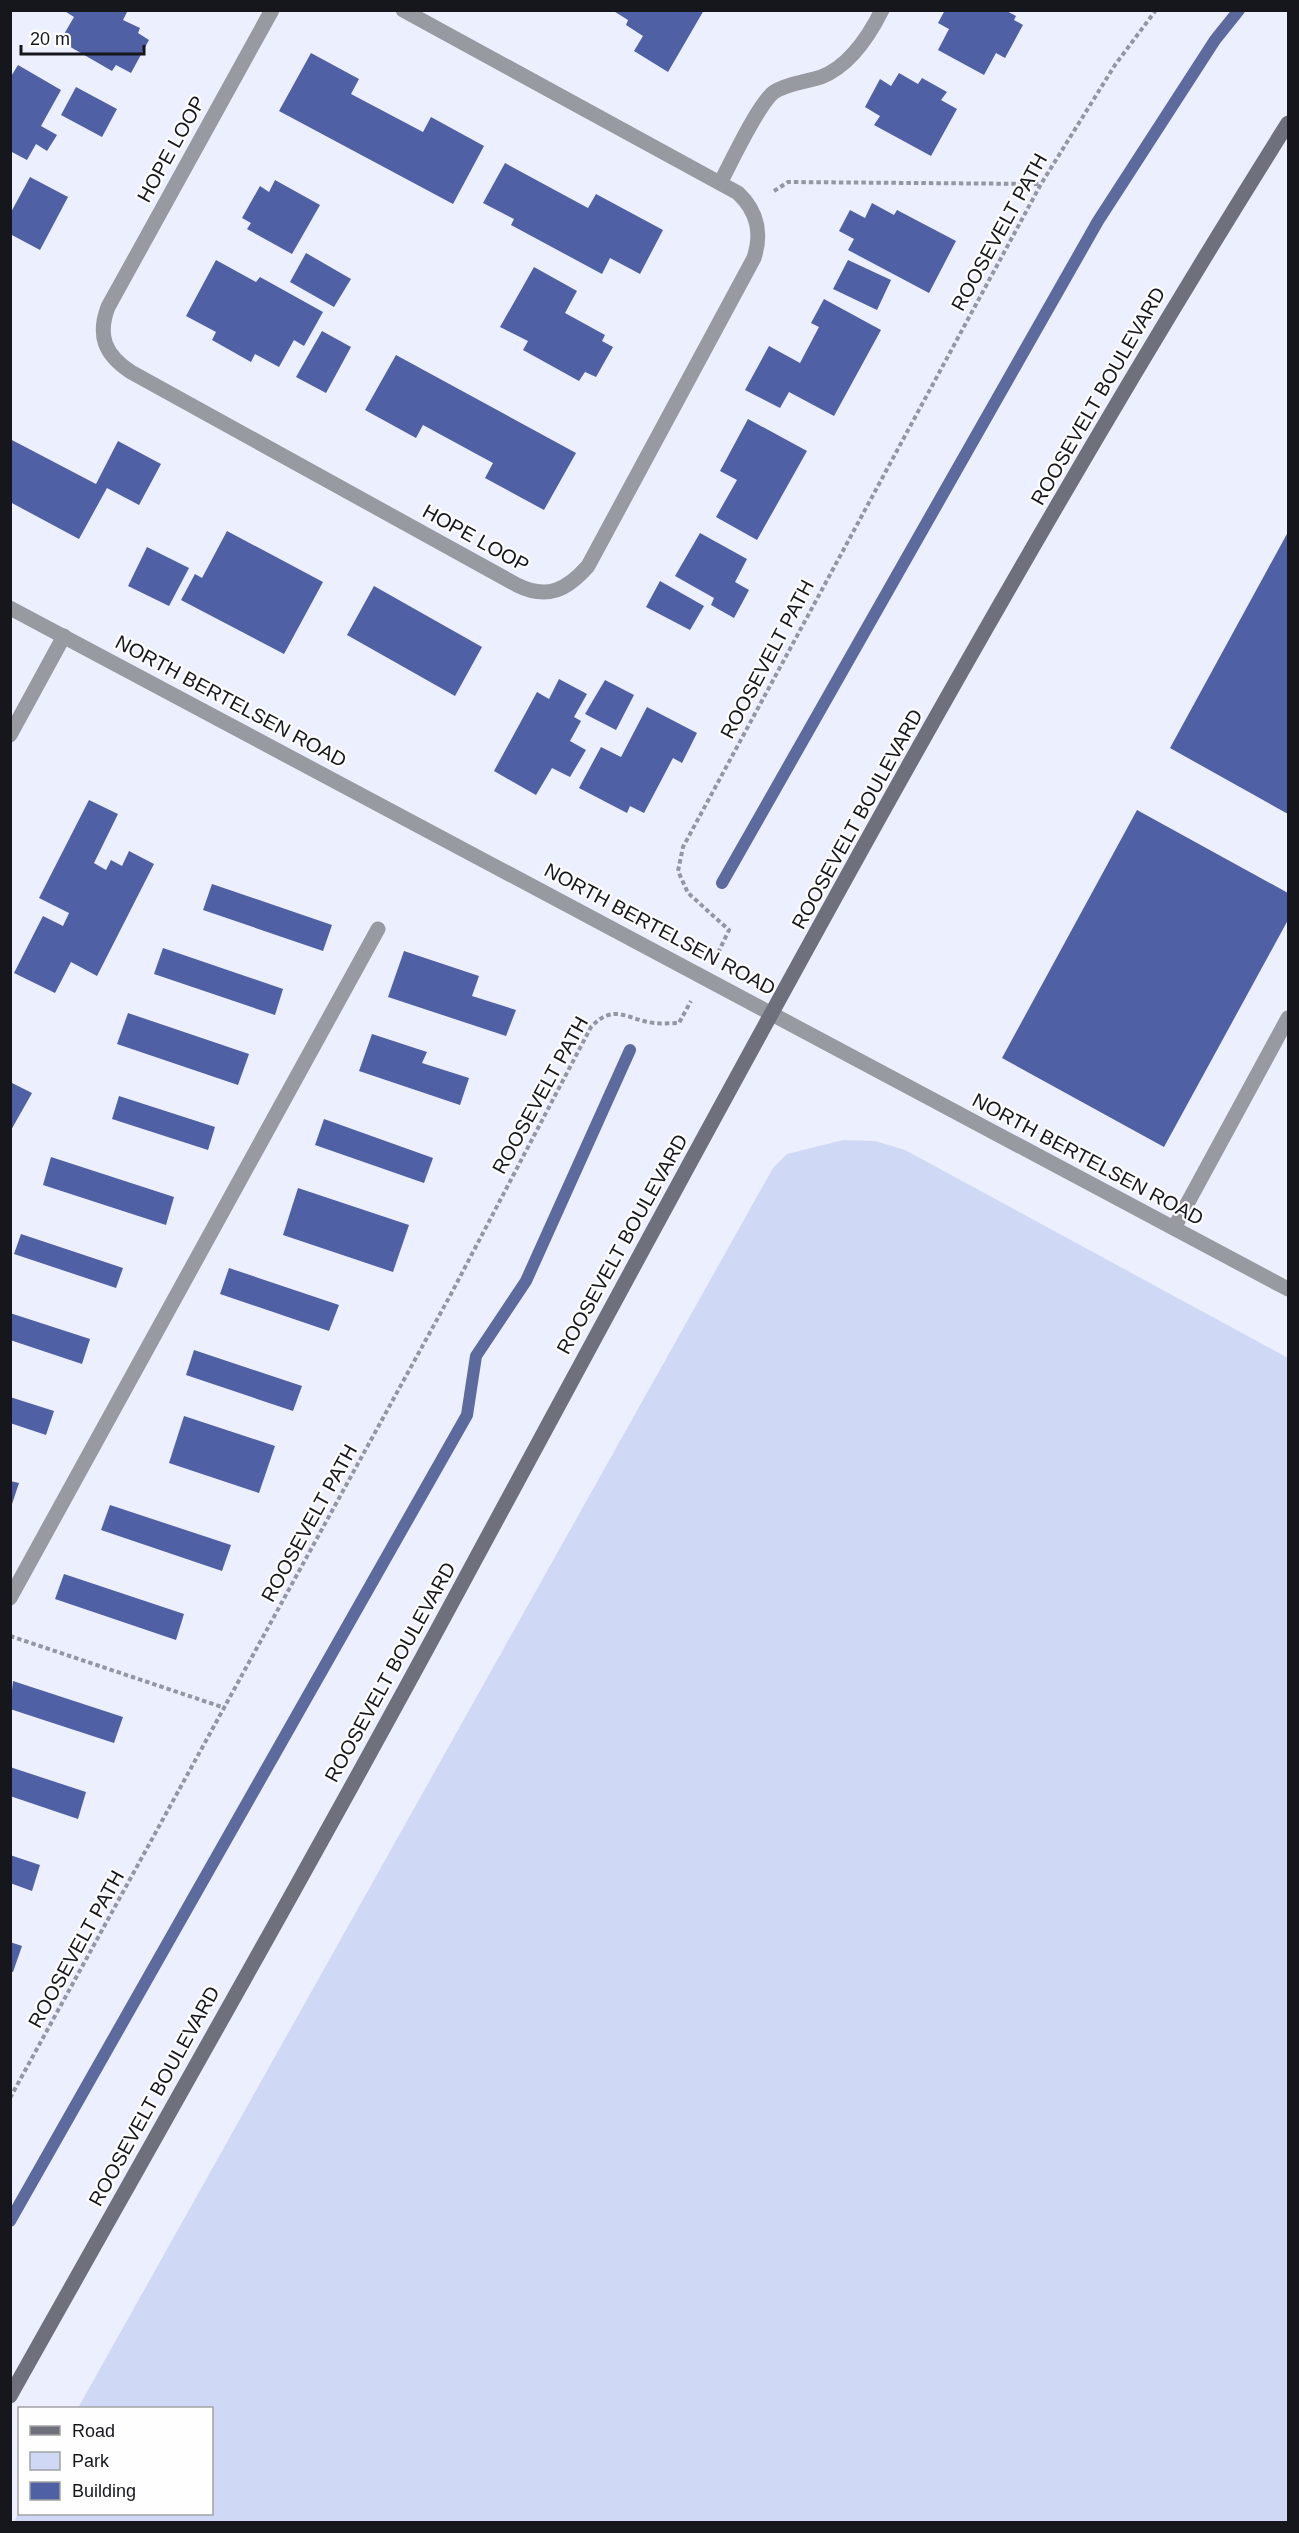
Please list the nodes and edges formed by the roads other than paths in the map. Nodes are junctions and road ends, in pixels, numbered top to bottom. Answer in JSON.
{"nodes":[{"id":1,"x":272,"y":10,"type":"edge"},
{"id":2,"x":403,"y":10,"type":"edge"},
{"id":3,"x":882,"y":10,"type":"edge"},
{"id":4,"x":1288,"y":123,"type":"edge"},
{"id":5,"x":720,"y":183,"type":"junction"},
{"id":6,"x":10,"y":608,"type":"edge"},
{"id":7,"x":64,"y":636,"type":"junction"},
{"id":8,"x":10,"y":735,"type":"edge"},
{"id":9,"x":378,"y":928,"type":"dead end"},
{"id":10,"x":772,"y":1013,"type":"junction"},
{"id":11,"x":1288,"y":1018,"type":"edge"},
{"id":12,"x":1174,"y":1228,"type":"junction"},
{"id":13,"x":1288,"y":1288,"type":"edge"},
{"id":14,"x":10,"y":1598,"type":"edge"},
{"id":15,"x":10,"y":2396,"type":"edge"}],
"edges":[{"from":1,"to":5,"type":"street","name":"HOPE LOOP"},
{"from":2,"to":5,"type":"street"},
{"from":3,"to":5,"type":"street"},
{"from":4,"to":10,"type":"main road","name":"ROOSEVELT BOULEVARD"},
{"from":6,"to":7,"type":"street","name":"NORTH BERTELSEN ROAD"},
{"from":7,"to":8,"type":"street"},
{"from":7,"to":10,"type":"street","name":"NORTH BERTELSEN ROAD"},
{"from":9,"to":14,"type":"street"},
{"from":10,"to":12,"type":"street","name":"NORTH BERTELSEN ROAD"},
{"from":10,"to":15,"type":"main road","name":"ROOSEVELT BOULEVARD"},
{"from":11,"to":12,"type":"street"},
{"from":12,"to":13,"type":"street","name":"NORTH BERTELSEN ROAD"}]}
